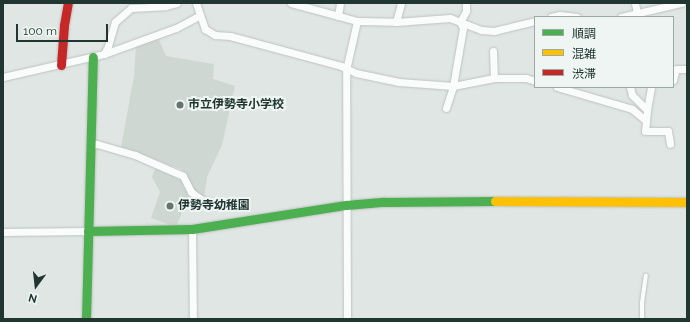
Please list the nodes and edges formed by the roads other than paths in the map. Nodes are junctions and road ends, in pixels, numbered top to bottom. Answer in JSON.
{"nodes":[{"id":1,"x":177,"y":3,"type":"edge"},
{"id":2,"x":196,"y":3,"type":"edge"},
{"id":3,"x":291,"y":3,"type":"edge"},
{"id":4,"x":340,"y":3,"type":"edge"},
{"id":5,"x":401,"y":3,"type":"edge"},
{"id":6,"x":466,"y":3,"type":"edge"},
{"id":7,"x":635,"y":3,"type":"edge"},
{"id":8,"x":681,"y":3,"type":"edge"},
{"id":9,"x":68,"y":5,"type":"edge"},
{"id":10,"x":637,"y":13,"type":"junction"},
{"id":11,"x":200,"y":15,"type":"junction"},
{"id":12,"x":338,"y":16,"type":"junction"},
{"id":13,"x":556,"y":16,"type":"edge"},
{"id":14,"x":568,"y":16,"type":"edge"},
{"id":15,"x":624,"y":16,"type":"edge"},
{"id":16,"x":357,"y":21,"type":"junction"},
{"id":17,"x":534,"y":21,"type":"edge"},
{"id":18,"x":396,"y":22,"type":"junction"},
{"id":19,"x":460,"y":22,"type":"junction"},
{"id":20,"x":493,"y":51,"type":"dead end"},
{"id":21,"x":104,"y":54,"type":"junction"},
{"id":22,"x":93,"y":57,"type":"junction"},
{"id":23,"x":61,"y":65,"type":"junction"},
{"id":24,"x":687,"y":69,"type":"edge"},
{"id":25,"x":346,"y":70,"type":"junction"},
{"id":26,"x":674,"y":76,"type":"edge"},
{"id":27,"x":3,"y":77,"type":"edge"},
{"id":28,"x":494,"y":78,"type":"junction"},
{"id":29,"x":534,"y":81,"type":"edge"},
{"id":30,"x":453,"y":86,"type":"junction"},
{"id":31,"x":563,"y":88,"type":"edge"},
{"id":32,"x":630,"y":88,"type":"edge"},
{"id":33,"x":651,"y":88,"type":"edge"},
{"id":34,"x":446,"y":108,"type":"dead end"},
{"id":35,"x":647,"y":110,"type":"junction"},
{"id":36,"x":644,"y":120,"type":"junction"},
{"id":37,"x":670,"y":144,"type":"dead end"},
{"id":38,"x":91,"y":145,"type":"junction"},
{"id":39,"x":211,"y":202,"type":"dead end"},
{"id":40,"x":687,"y":202,"type":"edge"},
{"id":41,"x":346,"y":205,"type":"junction"},
{"id":42,"x":192,"y":229,"type":"junction"},
{"id":43,"x":88,"y":231,"type":"junction"},
{"id":44,"x":3,"y":232,"type":"edge"},
{"id":45,"x":646,"y":276,"type":"dead end"},
{"id":46,"x":86,"y":319,"type":"edge"},
{"id":47,"x":194,"y":319,"type":"edge"},
{"id":48,"x":347,"y":319,"type":"edge"},
{"id":49,"x":642,"y":319,"type":"edge"}],
"edges":[{"from":1,"to":21,"type":"street"},
{"from":2,"to":11,"type":"street"},
{"from":3,"to":12,"type":"street"},
{"from":4,"to":12,"type":"street"},
{"from":5,"to":18,"type":"street"},
{"from":6,"to":19,"type":"street"},
{"from":7,"to":10,"type":"street"},
{"from":8,"to":10,"type":"street"},
{"from":9,"to":23,"type":"street"},
{"from":10,"to":15,"type":"street"},
{"from":11,"to":21,"type":"street"},
{"from":11,"to":25,"type":"street"},
{"from":12,"to":16,"type":"street"},
{"from":13,"to":14,"type":"street"},
{"from":16,"to":18,"type":"street"},
{"from":16,"to":25,"type":"street"},
{"from":17,"to":19,"type":"street"},
{"from":18,"to":19,"type":"street"},
{"from":19,"to":30,"type":"street"},
{"from":20,"to":28,"type":"street"},
{"from":21,"to":22,"type":"street"},
{"from":22,"to":23,"type":"street"},
{"from":22,"to":38,"type":"street"},
{"from":23,"to":27,"type":"street"},
{"from":24,"to":26,"type":"street"},
{"from":25,"to":30,"type":"street"},
{"from":25,"to":41,"type":"street"},
{"from":28,"to":29,"type":"street"},
{"from":28,"to":30,"type":"street"},
{"from":30,"to":34,"type":"street"},
{"from":31,"to":36,"type":"street"},
{"from":32,"to":35,"type":"street"},
{"from":33,"to":35,"type":"street"},
{"from":35,"to":36,"type":"street"},
{"from":36,"to":37,"type":"street"},
{"from":38,"to":39,"type":"street"},
{"from":38,"to":43,"type":"street"},
{"from":40,"to":41,"type":"street"},
{"from":41,"to":42,"type":"street"},
{"from":41,"to":48,"type":"street"},
{"from":42,"to":43,"type":"street"},
{"from":42,"to":47,"type":"street"},
{"from":43,"to":44,"type":"street"},
{"from":43,"to":46,"type":"street"},
{"from":45,"to":49,"type":"lane"}]}
